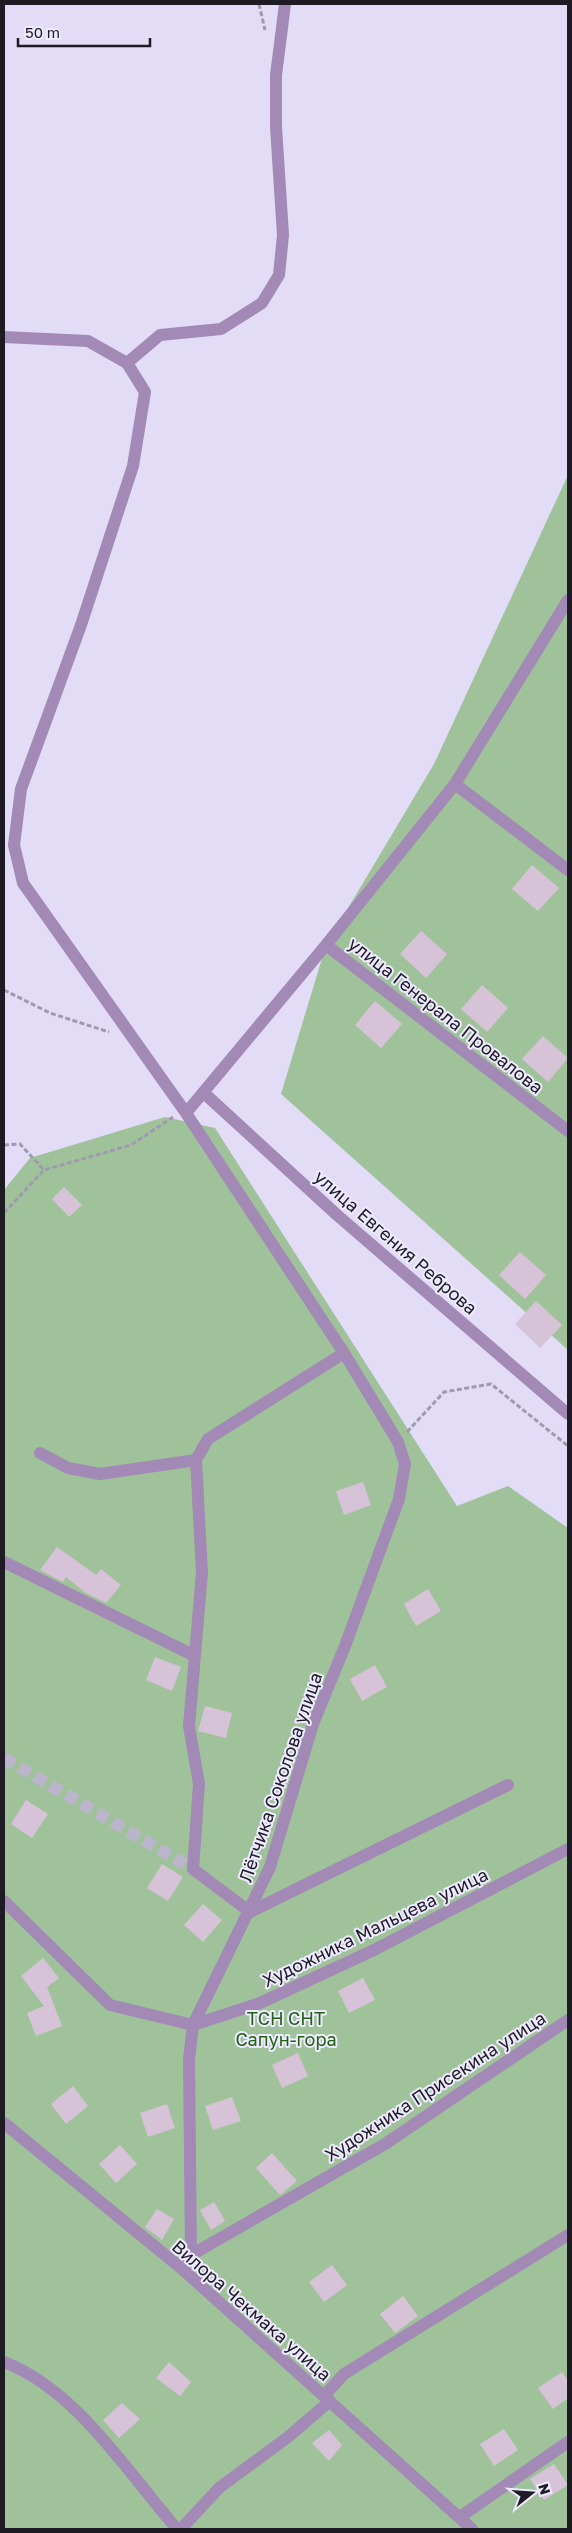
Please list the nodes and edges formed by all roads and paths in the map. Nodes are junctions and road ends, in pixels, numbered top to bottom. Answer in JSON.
{"nodes":[{"id":1,"x":285,"y":4,"type":"edge"},
{"id":2,"x":4,"y":337,"type":"edge"},
{"id":3,"x":127,"y":362,"type":"junction"},
{"id":4,"x":568,"y":600,"type":"edge"},
{"id":5,"x":455,"y":784,"type":"junction"},
{"id":6,"x":568,"y":870,"type":"edge"},
{"id":7,"x":326,"y":945,"type":"junction"},
{"id":8,"x":4,"y":990,"type":"edge"},
{"id":9,"x":134,"y":1039,"type":"junction"},
{"id":10,"x":204,"y":1093,"type":"junction"},
{"id":11,"x":186,"y":1113,"type":"junction"},
{"id":12,"x":568,"y":1131,"type":"edge"},
{"id":13,"x":4,"y":1145,"type":"edge"},
{"id":14,"x":44,"y":1170,"type":"junction"},
{"id":15,"x":4,"y":1213,"type":"edge"},
{"id":16,"x":344,"y":1353,"type":"junction"},
{"id":17,"x":568,"y":1414,"type":"edge"},
{"id":18,"x":398,"y":1442,"type":"junction"},
{"id":19,"x":568,"y":1446,"type":"edge"},
{"id":20,"x":40,"y":1453,"type":"dead end"},
{"id":21,"x":196,"y":1460,"type":"junction"},
{"id":22,"x":4,"y":1562,"type":"edge"},
{"id":23,"x":193,"y":1655,"type":"junction"},
{"id":24,"x":508,"y":1785,"type":"dead end"},
{"id":25,"x":568,"y":1849,"type":"edge"},
{"id":26,"x":4,"y":1901,"type":"edge"},
{"id":27,"x":250,"y":1912,"type":"junction"},
{"id":28,"x":568,"y":2020,"type":"edge"},
{"id":29,"x":192,"y":2025,"type":"junction"},
{"id":30,"x":4,"y":2123,"type":"edge"},
{"id":31,"x":568,"y":2235,"type":"edge"},
{"id":32,"x":191,"y":2256,"type":"junction"},
{"id":33,"x":181,"y":2268,"type":"junction"},
{"id":34,"x":4,"y":2362,"type":"edge"},
{"id":35,"x":327,"y":2398,"type":"junction"},
{"id":36,"x":568,"y":2442,"type":"edge"},
{"id":37,"x":460,"y":2517,"type":"junction"},
{"id":38,"x":177,"y":2529,"type":"edge"},
{"id":39,"x":181,"y":2529,"type":"edge"},
{"id":40,"x":472,"y":2529,"type":"edge"}],
"edges":[{"from":1,"to":3,"type":"street"},
{"from":2,"to":3,"type":"street"},
{"from":3,"to":9,"type":"street","name":"Лётчика Соколова улица"},
{"from":4,"to":5,"type":"street"},
{"from":5,"to":6,"type":"street"},
{"from":5,"to":7,"type":"street"},
{"from":7,"to":10,"type":"street"},
{"from":7,"to":12,"type":"street","name":"улица Генерала Провалова"},
{"from":8,"to":9,"type":"path"},
{"from":9,"to":11,"type":"street","name":"Лётчика Соколова улица"},
{"from":10,"to":11,"type":"street"},
{"from":10,"to":17,"type":"street","name":"улица Евгения Реброва"},
{"from":11,"to":14,"type":"path"},
{"from":11,"to":16,"type":"street","name":"Лётчика Соколова улица"},
{"from":13,"to":14,"type":"path"},
{"from":14,"to":15,"type":"path"},
{"from":16,"to":18,"type":"street","name":"Лётчика Соколова улица"},
{"from":16,"to":21,"type":"street"},
{"from":18,"to":19,"type":"path"},
{"from":18,"to":27,"type":"street","name":"Лётчика Соколова улица"},
{"from":20,"to":21,"type":"street"},
{"from":21,"to":23,"type":"street"},
{"from":22,"to":23,"type":"street"},
{"from":23,"to":27,"type":"street"},
{"from":24,"to":27,"type":"street"},
{"from":25,"to":29,"type":"street","name":"Художника Мальцева улица"},
{"from":26,"to":29,"type":"street"},
{"from":27,"to":29,"type":"street","name":"Лётчика Соколова улица"},
{"from":28,"to":32,"type":"street","name":"Художника Присекина улица"},
{"from":29,"to":32,"type":"street","name":"Лётчика Соколова улица"},
{"from":30,"to":33,"type":"street","name":"Вилора Чекмака улица"},
{"from":31,"to":35,"type":"street"},
{"from":32,"to":33,"type":"street"},
{"from":33,"to":35,"type":"street","name":"Вилора Чекмака улица"},
{"from":34,"to":38,"type":"street"},
{"from":35,"to":37,"type":"street","name":"Вилора Чекмака улица"},
{"from":35,"to":39,"type":"street"},
{"from":36,"to":37,"type":"street"},
{"from":37,"to":40,"type":"street","name":"Вилора Чекмака улица"}]}
